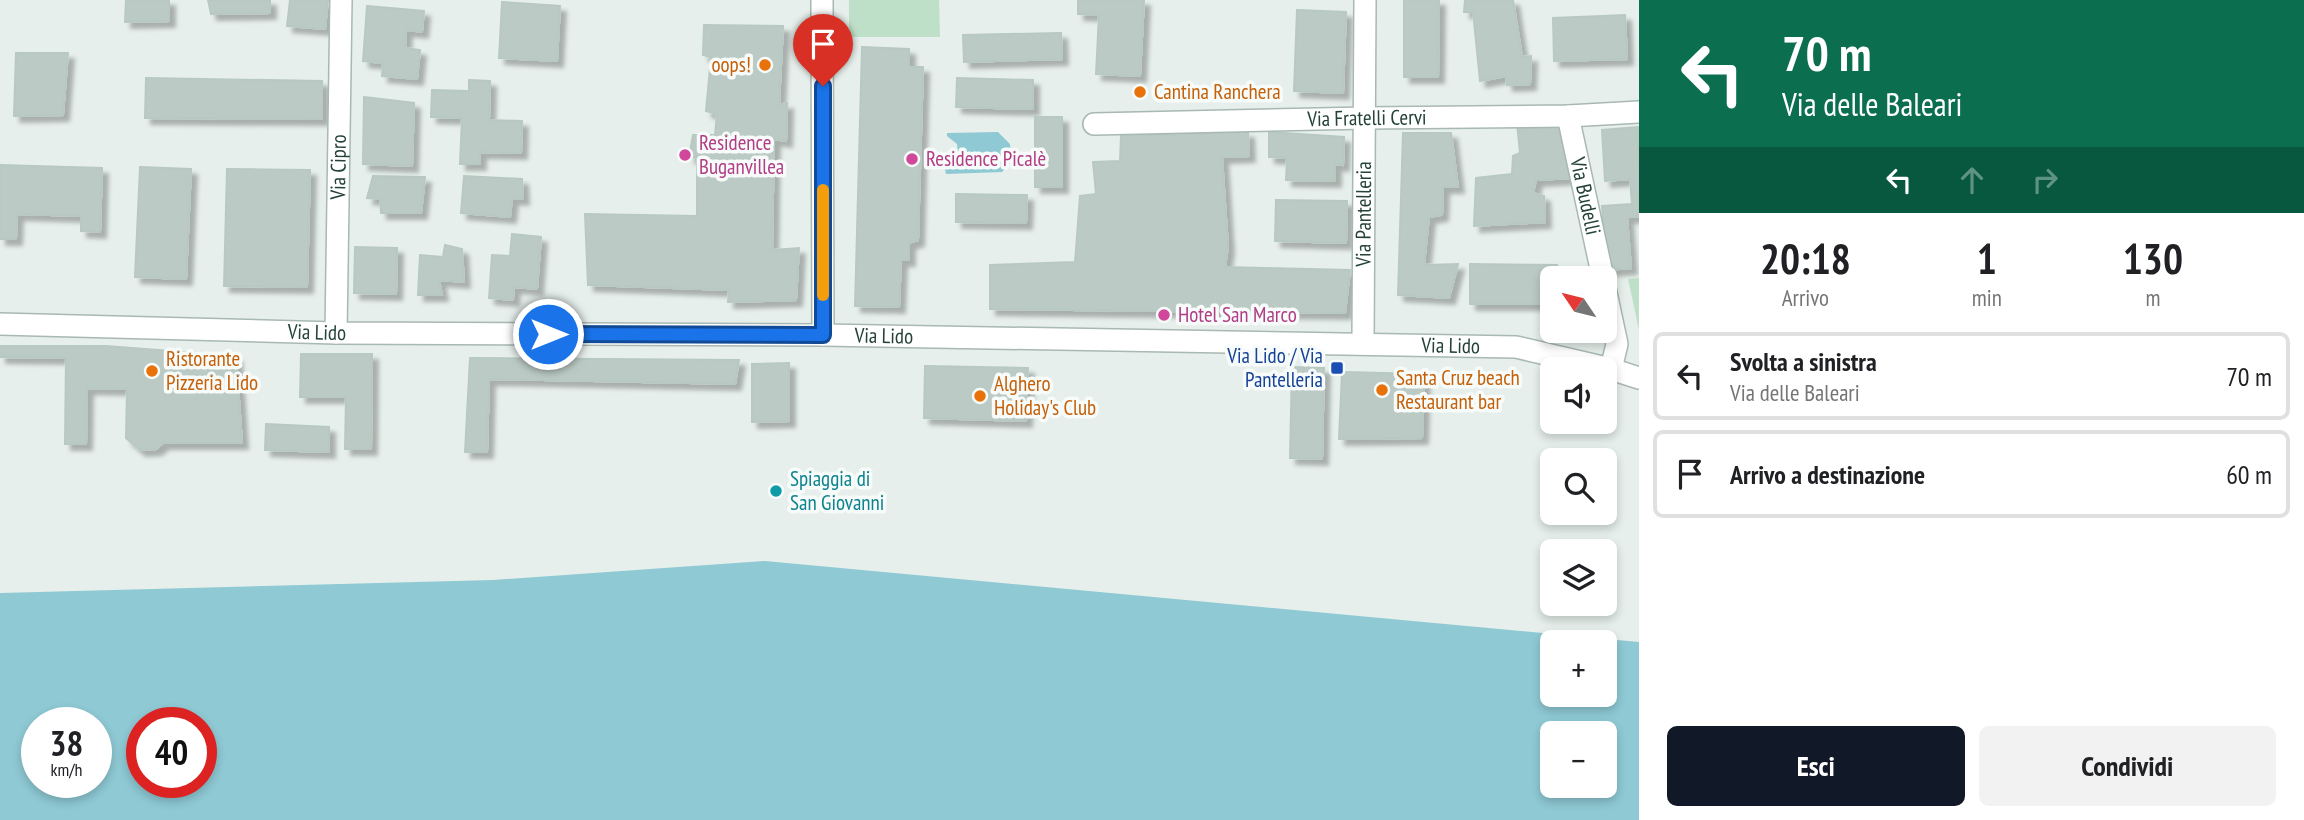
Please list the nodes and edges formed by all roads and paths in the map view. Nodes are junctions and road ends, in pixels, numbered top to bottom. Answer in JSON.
{"nodes":[{"id":1,"x":341,"y":0,"type":"edge"},
{"id":2,"x":822,"y":0,"type":"edge"},
{"id":3,"x":1365,"y":0,"type":"edge"},
{"id":4,"x":1639,"y":112,"type":"edge"},
{"id":5,"x":1568,"y":116,"type":"junction"},
{"id":6,"x":1366,"y":118,"type":"junction"},
{"id":7,"x":1094,"y":124,"type":"dead end"},
{"id":8,"x":1600,"y":266,"type":"edge"},
{"id":9,"x":0,"y":324,"type":"edge"},
{"id":10,"x":336,"y":333,"type":"junction"},
{"id":11,"x":823,"y":335,"type":"junction"},
{"id":12,"x":1363,"y":344,"type":"junction"},
{"id":13,"x":1559,"y":357,"type":"edge"},
{"id":14,"x":1617,"y":371,"type":"edge"},
{"id":15,"x":1639,"y":378,"type":"edge"}],
"edges":[{"from":1,"to":10,"type":"street","name":"Via Cipro"},
{"from":2,"to":11,"type":"street"},
{"from":3,"to":6,"type":"street","name":"Via Pantelleria"},
{"from":4,"to":5,"type":"street","name":"Via Fratelli Cervi"},
{"from":5,"to":6,"type":"street","name":"Via Fratelli Cervi"},
{"from":5,"to":8,"type":"street","name":"Via Budelli"},
{"from":6,"to":7,"type":"street","name":"Via Fratelli Cervi"},
{"from":6,"to":12,"type":"street","name":"Via Pantelleria"},
{"from":9,"to":10,"type":"street","name":"Via Lido"},
{"from":10,"to":11,"type":"street","name":"Via Lido"},
{"from":11,"to":12,"type":"street","name":"Via Lido"},
{"from":12,"to":13,"type":"street","name":"Via Lido"},
{"from":14,"to":15,"type":"street","name":"Via Lido"}]}
